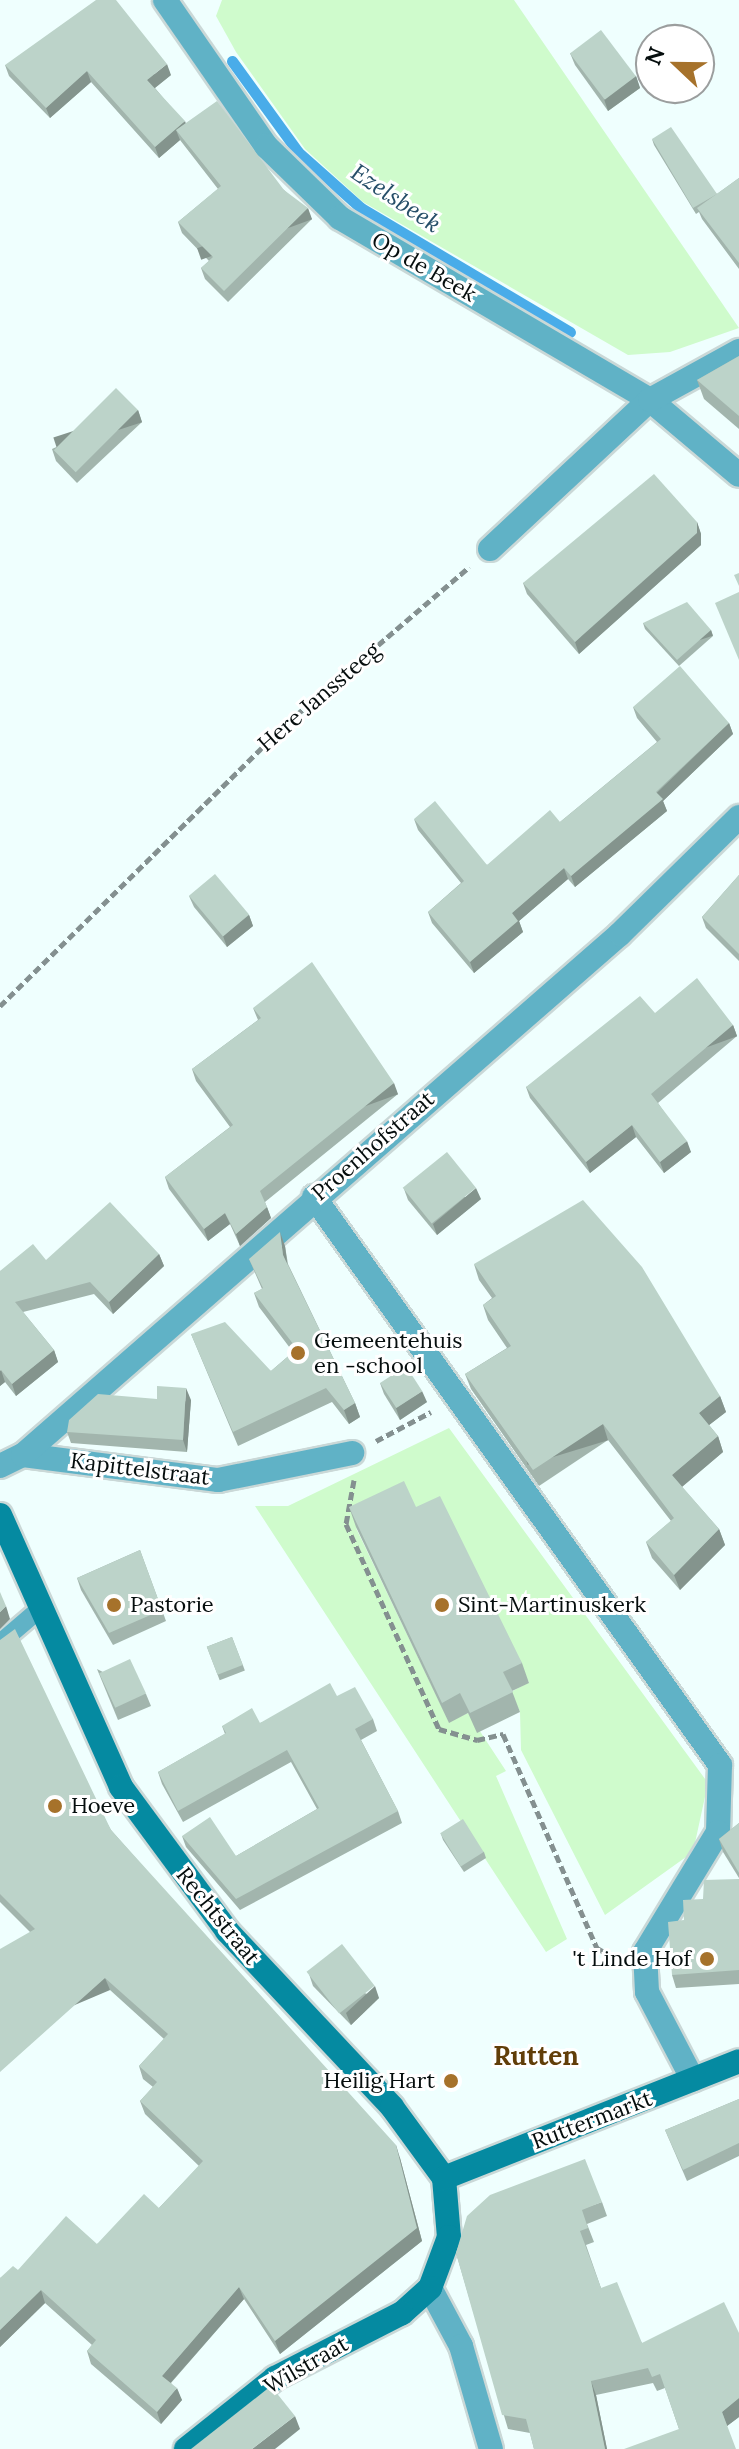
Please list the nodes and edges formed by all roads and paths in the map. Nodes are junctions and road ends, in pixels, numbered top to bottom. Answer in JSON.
{"nodes":[{"id":1,"x":165,"y":0,"type":"edge"},
{"id":2,"x":739,"y":351,"type":"edge"},
{"id":3,"x":650,"y":400,"type":"junction"},
{"id":4,"x":739,"y":475,"type":"edge"},
{"id":5,"x":490,"y":549,"type":"joint"},
{"id":6,"x":739,"y":817,"type":"edge"},
{"id":7,"x":0,"y":1006,"type":"edge"},
{"id":8,"x":314,"y":1197,"type":"junction"},
{"id":9,"x":453,"y":1401,"type":"junction"},
{"id":10,"x":352,"y":1453,"type":"junction"},
{"id":11,"x":23,"y":1455,"type":"junction"},
{"id":12,"x":0,"y":1466,"type":"edge"},
{"id":13,"x":0,"y":1515,"type":"edge"},
{"id":14,"x":41,"y":1608,"type":"junction"},
{"id":15,"x":0,"y":1643,"type":"edge"},
{"id":16,"x":597,"y":1948,"type":"dead end"},
{"id":17,"x":739,"y":2061,"type":"edge"},
{"id":18,"x":693,"y":2080,"type":"junction"},
{"id":19,"x":444,"y":2178,"type":"junction"},
{"id":20,"x":430,"y":2288,"type":"junction"},
{"id":21,"x":186,"y":2449,"type":"edge"},
{"id":22,"x":491,"y":2449,"type":"edge"}],
"edges":[{"from":1,"to":3,"type":"street","name":"Op de Beek"},
{"from":2,"to":3,"type":"street"},
{"from":3,"to":4,"type":"street","name":"Op de Beek"},
{"from":3,"to":5,"type":"street"},
{"from":5,"to":7,"type":"path","name":"Here Janssteeg"},
{"from":6,"to":8,"type":"street","name":"Proenhofstraat"},
{"from":8,"to":9,"type":"street"},
{"from":8,"to":11,"type":"street","name":"Proenhofstraat"},
{"from":9,"to":10,"type":"path"},
{"from":9,"to":18,"type":"street"},
{"from":10,"to":11,"type":"street","name":"Kapittelstraat"},
{"from":10,"to":16,"type":"path"},
{"from":11,"to":12,"type":"street","name":"Proenhofstraat"},
{"from":13,"to":14,"type":"street","name":"Rechtstraat"},
{"from":14,"to":15,"type":"lane"},
{"from":14,"to":19,"type":"street","name":"Rechtstraat"},
{"from":17,"to":18,"type":"street","name":"Ruttermarkt"},
{"from":18,"to":19,"type":"street","name":"Ruttermarkt"},
{"from":19,"to":20,"type":"street"},
{"from":20,"to":21,"type":"street","name":"Wilstraat"},
{"from":20,"to":22,"type":"street"}]}
